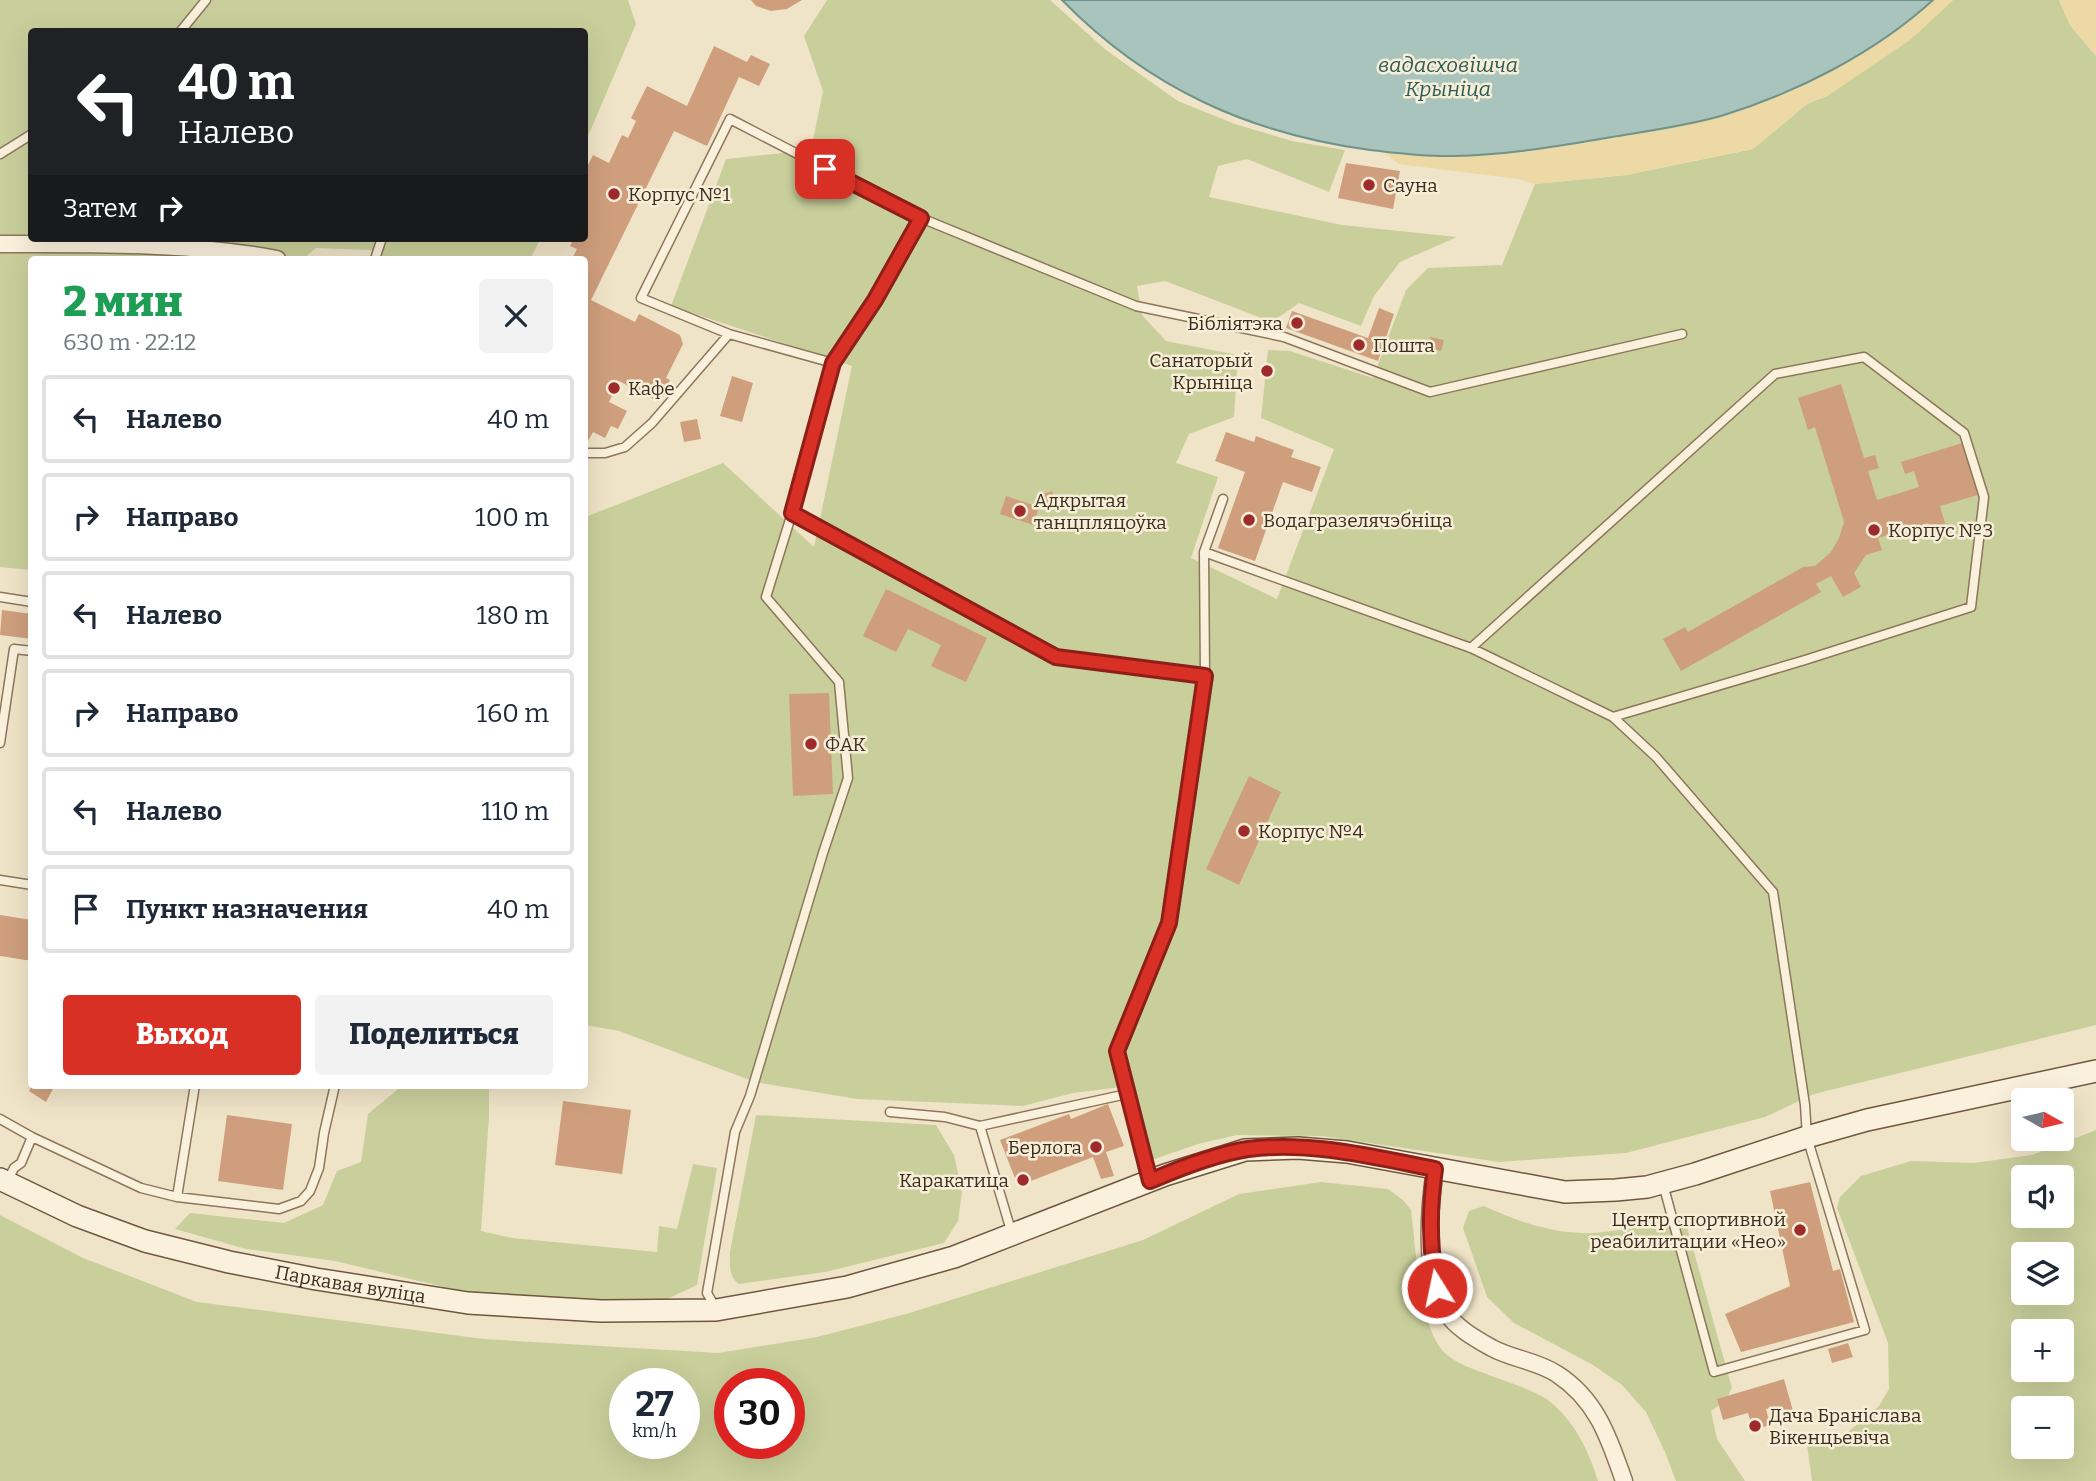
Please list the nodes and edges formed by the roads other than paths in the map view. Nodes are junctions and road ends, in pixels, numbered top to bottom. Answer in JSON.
{"nodes":[{"id":1,"x":206,"y":0,"type":"edge"},
{"id":2,"x":183,"y":28,"type":"edge"},
{"id":3,"x":28,"y":136,"type":"edge"},
{"id":4,"x":0,"y":154,"type":"edge"},
{"id":5,"x":921,"y":218,"type":"junction"},
{"id":6,"x":0,"y":244,"type":"edge"},
{"id":7,"x":260,"y":256,"type":"edge"},
{"id":8,"x":729,"y":334,"type":"junction"},
{"id":9,"x":1682,"y":334,"type":"dead end"},
{"id":10,"x":833,"y":363,"type":"junction"},
{"id":11,"x":588,"y":453,"type":"edge"},
{"id":12,"x":1223,"y":499,"type":"dead end"},
{"id":13,"x":792,"y":513,"type":"junction"},
{"id":14,"x":1204,"y":552,"type":"junction"},
{"id":15,"x":0,"y":597,"type":"edge"},
{"id":16,"x":28,"y":601,"type":"edge"},
{"id":17,"x":1471,"y":648,"type":"junction"},
{"id":18,"x":28,"y":651,"type":"edge"},
{"id":19,"x":1205,"y":676,"type":"junction"},
{"id":20,"x":1613,"y":717,"type":"junction"},
{"id":21,"x":0,"y":743,"type":"edge"},
{"id":22,"x":0,"y":880,"type":"edge"},
{"id":23,"x":28,"y":884,"type":"edge"},
{"id":24,"x":2096,"y":1071,"type":"edge"},
{"id":25,"x":194,"y":1089,"type":"edge"},
{"id":26,"x":334,"y":1089,"type":"edge"},
{"id":27,"x":1127,"y":1094,"type":"junction"},
{"id":28,"x":890,"y":1112,"type":"dead end"},
{"id":29,"x":0,"y":1119,"type":"edge"},
{"id":30,"x":980,"y":1126,"type":"junction"},
{"id":31,"x":32,"y":1137,"type":"junction"},
{"id":32,"x":1807,"y":1137,"type":"junction"},
{"id":33,"x":1435,"y":1169,"type":"junction"},
{"id":34,"x":3,"y":1181,"type":"edge"},
{"id":35,"x":1150,"y":1181,"type":"junction"},
{"id":36,"x":1663,"y":1182,"type":"junction"},
{"id":37,"x":177,"y":1197,"type":"junction"},
{"id":38,"x":1013,"y":1234,"type":"junction"},
{"id":39,"x":716,"y":1310,"type":"junction"},
{"id":40,"x":1624,"y":1481,"type":"edge"}],
"edges":[{"from":1,"to":2,"type":"lane"},
{"from":3,"to":4,"type":"lane"},
{"from":5,"to":8,"type":"lane"},
{"from":5,"to":9,"type":"lane"},
{"from":5,"to":10,"type":"lane"},
{"from":6,"to":7,"type":"street"},
{"from":8,"to":10,"type":"lane"},
{"from":8,"to":11,"type":"lane"},
{"from":10,"to":13,"type":"lane"},
{"from":12,"to":14,"type":"lane"},
{"from":13,"to":19,"type":"lane"},
{"from":13,"to":39,"type":"lane"},
{"from":14,"to":17,"type":"lane"},
{"from":14,"to":19,"type":"lane"},
{"from":15,"to":16,"type":"lane"},
{"from":17,"to":20,"type":"lane"},
{"from":17,"to":20,"type":"lane"},
{"from":18,"to":21,"type":"lane"},
{"from":19,"to":27,"type":"lane"},
{"from":20,"to":32,"type":"lane"},
{"from":22,"to":23,"type":"lane"},
{"from":24,"to":32,"type":"street","name":"Паркавая вуліца"},
{"from":25,"to":37,"type":"lane"},
{"from":26,"to":37,"type":"lane"},
{"from":27,"to":30,"type":"lane"},
{"from":27,"to":35,"type":"lane"},
{"from":28,"to":30,"type":"lane"},
{"from":29,"to":31,"type":"lane"},
{"from":30,"to":38,"type":"lane"},
{"from":31,"to":34,"type":"lane"},
{"from":31,"to":37,"type":"lane"},
{"from":32,"to":36,"type":"street","name":"Паркавая вуліца"},
{"from":32,"to":36,"type":"lane"},
{"from":33,"to":35,"type":"street","name":"Паркавая вуліца"},
{"from":33,"to":36,"type":"street","name":"Паркавая вуліца"},
{"from":33,"to":40,"type":"street"},
{"from":34,"to":39,"type":"street","name":"Паркавая вуліца"},
{"from":35,"to":38,"type":"street","name":"Паркавая вуліца"},
{"from":38,"to":39,"type":"street","name":"Паркавая вуліца"}]}
